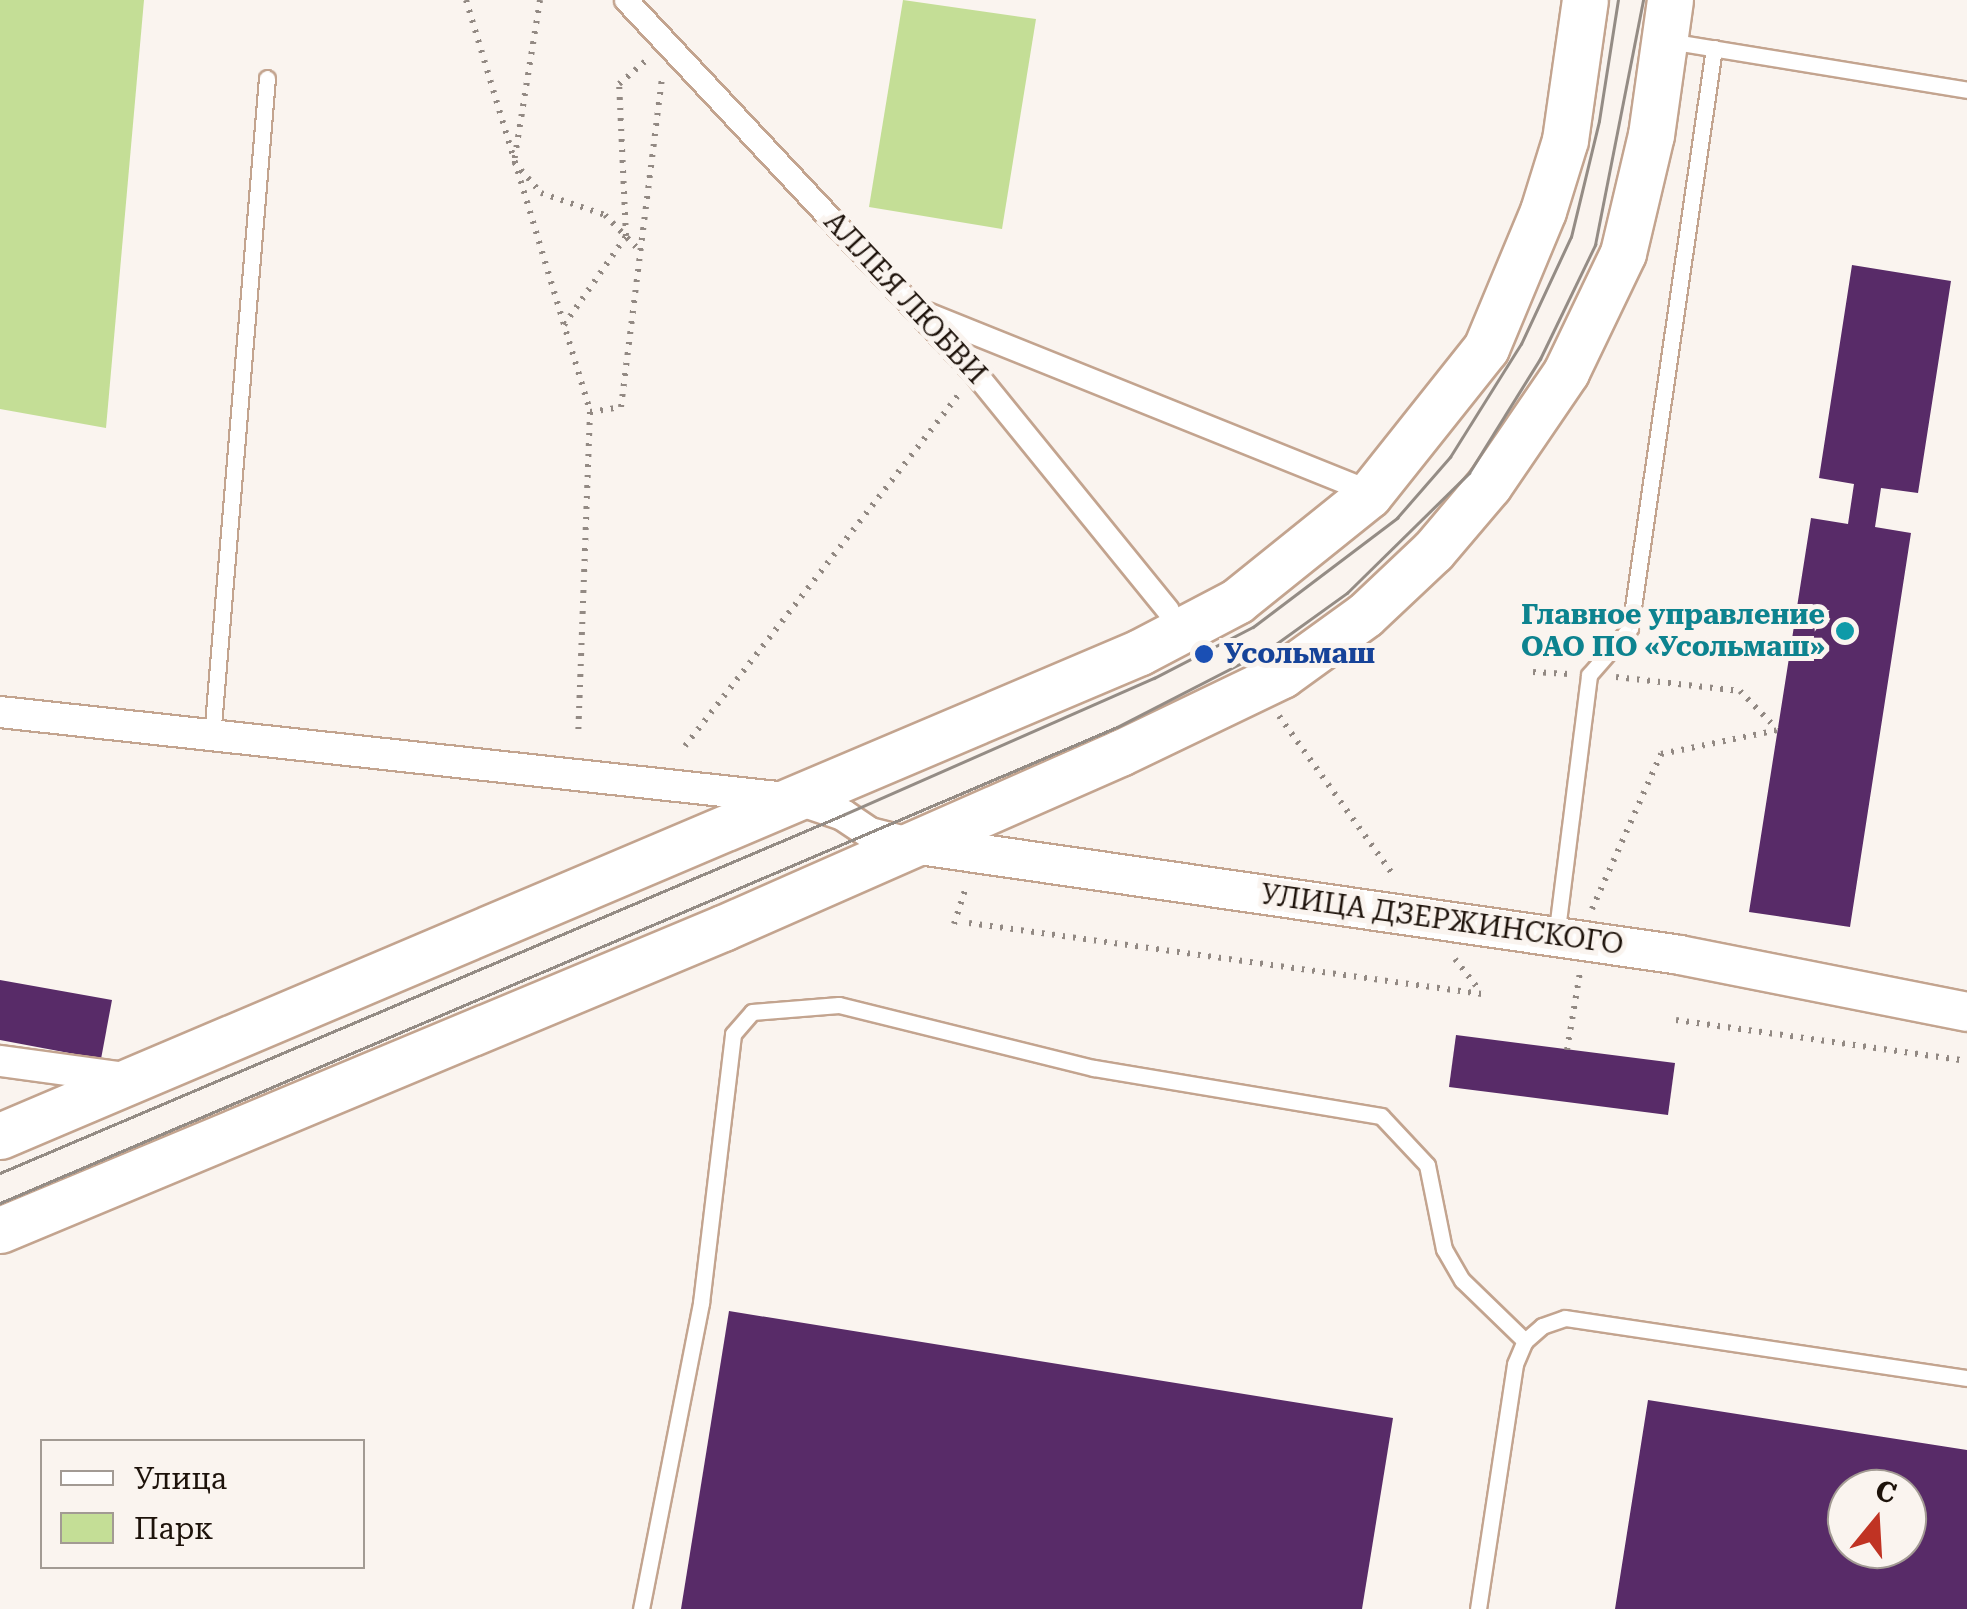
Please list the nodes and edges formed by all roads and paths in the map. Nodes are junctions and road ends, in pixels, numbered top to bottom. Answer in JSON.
{"nodes":[{"id":1,"x":466,"y":0,"type":"edge"},
{"id":2,"x":540,"y":0,"type":"edge"},
{"id":3,"x":626,"y":0,"type":"edge"},
{"id":4,"x":1585,"y":0,"type":"edge"},
{"id":5,"x":1667,"y":20,"type":"edge"},
{"id":6,"x":667,"y":43,"type":"junction"},
{"id":7,"x":1714,"y":48,"type":"junction"},
{"id":8,"x":267,"y":78,"type":"dead end"},
{"id":9,"x":1967,"y":90,"type":"edge"},
{"id":10,"x":514,"y":162,"type":"junction"},
{"id":11,"x":626,"y":236,"type":"junction"},
{"id":12,"x":640,"y":252,"type":"junction"},
{"id":13,"x":919,"y":311,"type":"junction"},
{"id":14,"x":563,"y":326,"type":"junction"},
{"id":15,"x":976,"y":374,"type":"junction"},
{"id":16,"x":590,"y":412,"type":"junction"},
{"id":17,"x":1353,"y":486,"type":"dead end"},
{"id":18,"x":1168,"y":610,"type":"dead end"},
{"id":19,"x":1670,"y":680,"type":"dead end"},
{"id":20,"x":1269,"y":703,"type":"dead end"},
{"id":21,"x":0,"y":712,"type":"edge"},
{"id":22,"x":212,"y":737,"type":"junction"},
{"id":23,"x":578,"y":737,"type":"dead end"},
{"id":24,"x":684,"y":746,"type":"dead end"},
{"id":25,"x":796,"y":800,"type":"junction"},
{"id":26,"x":914,"y":844,"type":"junction"},
{"id":27,"x":966,"y":887,"type":"dead end"},
{"id":28,"x":1402,"y":888,"type":"dead end"},
{"id":29,"x":1589,"y":915,"type":"dead end"},
{"id":30,"x":969,"y":923,"type":"dead end"},
{"id":31,"x":954,"y":924,"type":"dead end"},
{"id":32,"x":1556,"y":936,"type":"junction"},
{"id":33,"x":1581,"y":964,"type":"dead end"},
{"id":34,"x":1482,"y":994,"type":"dead end"},
{"id":35,"x":1967,"y":1012,"type":"edge"},
{"id":36,"x":1676,"y":1020,"type":"dead end"},
{"id":37,"x":1568,"y":1050,"type":"dead end"},
{"id":38,"x":0,"y":1061,"type":"edge"},
{"id":39,"x":1967,"y":1061,"type":"edge"},
{"id":40,"x":126,"y":1078,"type":"junction"},
{"id":41,"x":0,"y":1136,"type":"edge"},
{"id":42,"x":0,"y":1230,"type":"edge"},
{"id":43,"x":1525,"y":1340,"type":"junction"},
{"id":44,"x":1967,"y":1378,"type":"edge"},
{"id":45,"x":641,"y":1609,"type":"edge"},
{"id":46,"x":1478,"y":1609,"type":"edge"}],
"edges":[{"from":1,"to":10,"type":"path"},
{"from":2,"to":10,"type":"path"},
{"from":3,"to":6,"type":"street","name":"АЛЛЕЯ ЛЮБВИ"},
{"from":4,"to":25,"type":"main road"},
{"from":5,"to":7,"type":"lane"},
{"from":5,"to":26,"type":"main road"},
{"from":6,"to":11,"type":"path"},
{"from":6,"to":12,"type":"path"},
{"from":6,"to":13,"type":"street","name":"АЛЛЕЯ ЛЮБВИ"},
{"from":7,"to":9,"type":"lane"},
{"from":7,"to":32,"type":"lane"},
{"from":8,"to":22,"type":"lane"},
{"from":10,"to":11,"type":"path"},
{"from":10,"to":14,"type":"path"},
{"from":11,"to":12,"type":"path"},
{"from":11,"to":14,"type":"path"},
{"from":12,"to":16,"type":"path"},
{"from":13,"to":15,"type":"street","name":"АЛЛЕЯ ЛЮБВИ"},
{"from":13,"to":17,"type":"street"},
{"from":14,"to":16,"type":"path"},
{"from":15,"to":18,"type":"street","name":"АЛЛЕЯ ЛЮБВИ"},
{"from":15,"to":24,"type":"path"},
{"from":16,"to":23,"type":"path"},
{"from":19,"to":29,"type":"path"},
{"from":20,"to":28,"type":"path"},
{"from":21,"to":22,"type":"street"},
{"from":22,"to":25,"type":"street"},
{"from":25,"to":26,"type":"street"},
{"from":25,"to":40,"type":"main road"},
{"from":26,"to":32,"type":"street","name":"УЛИЦА ДЗЕРЖИНСКОГО"},
{"from":26,"to":42,"type":"main road"},
{"from":27,"to":31,"type":"path"},
{"from":30,"to":34,"type":"path"},
{"from":32,"to":35,"type":"street","name":"УЛИЦА ДЗЕРЖИНСКОГО"},
{"from":33,"to":37,"type":"path"},
{"from":36,"to":39,"type":"path"},
{"from":38,"to":40,"type":"street"},
{"from":40,"to":41,"type":"main road"},
{"from":43,"to":44,"type":"lane"},
{"from":43,"to":45,"type":"lane"},
{"from":43,"to":46,"type":"lane"}]}
